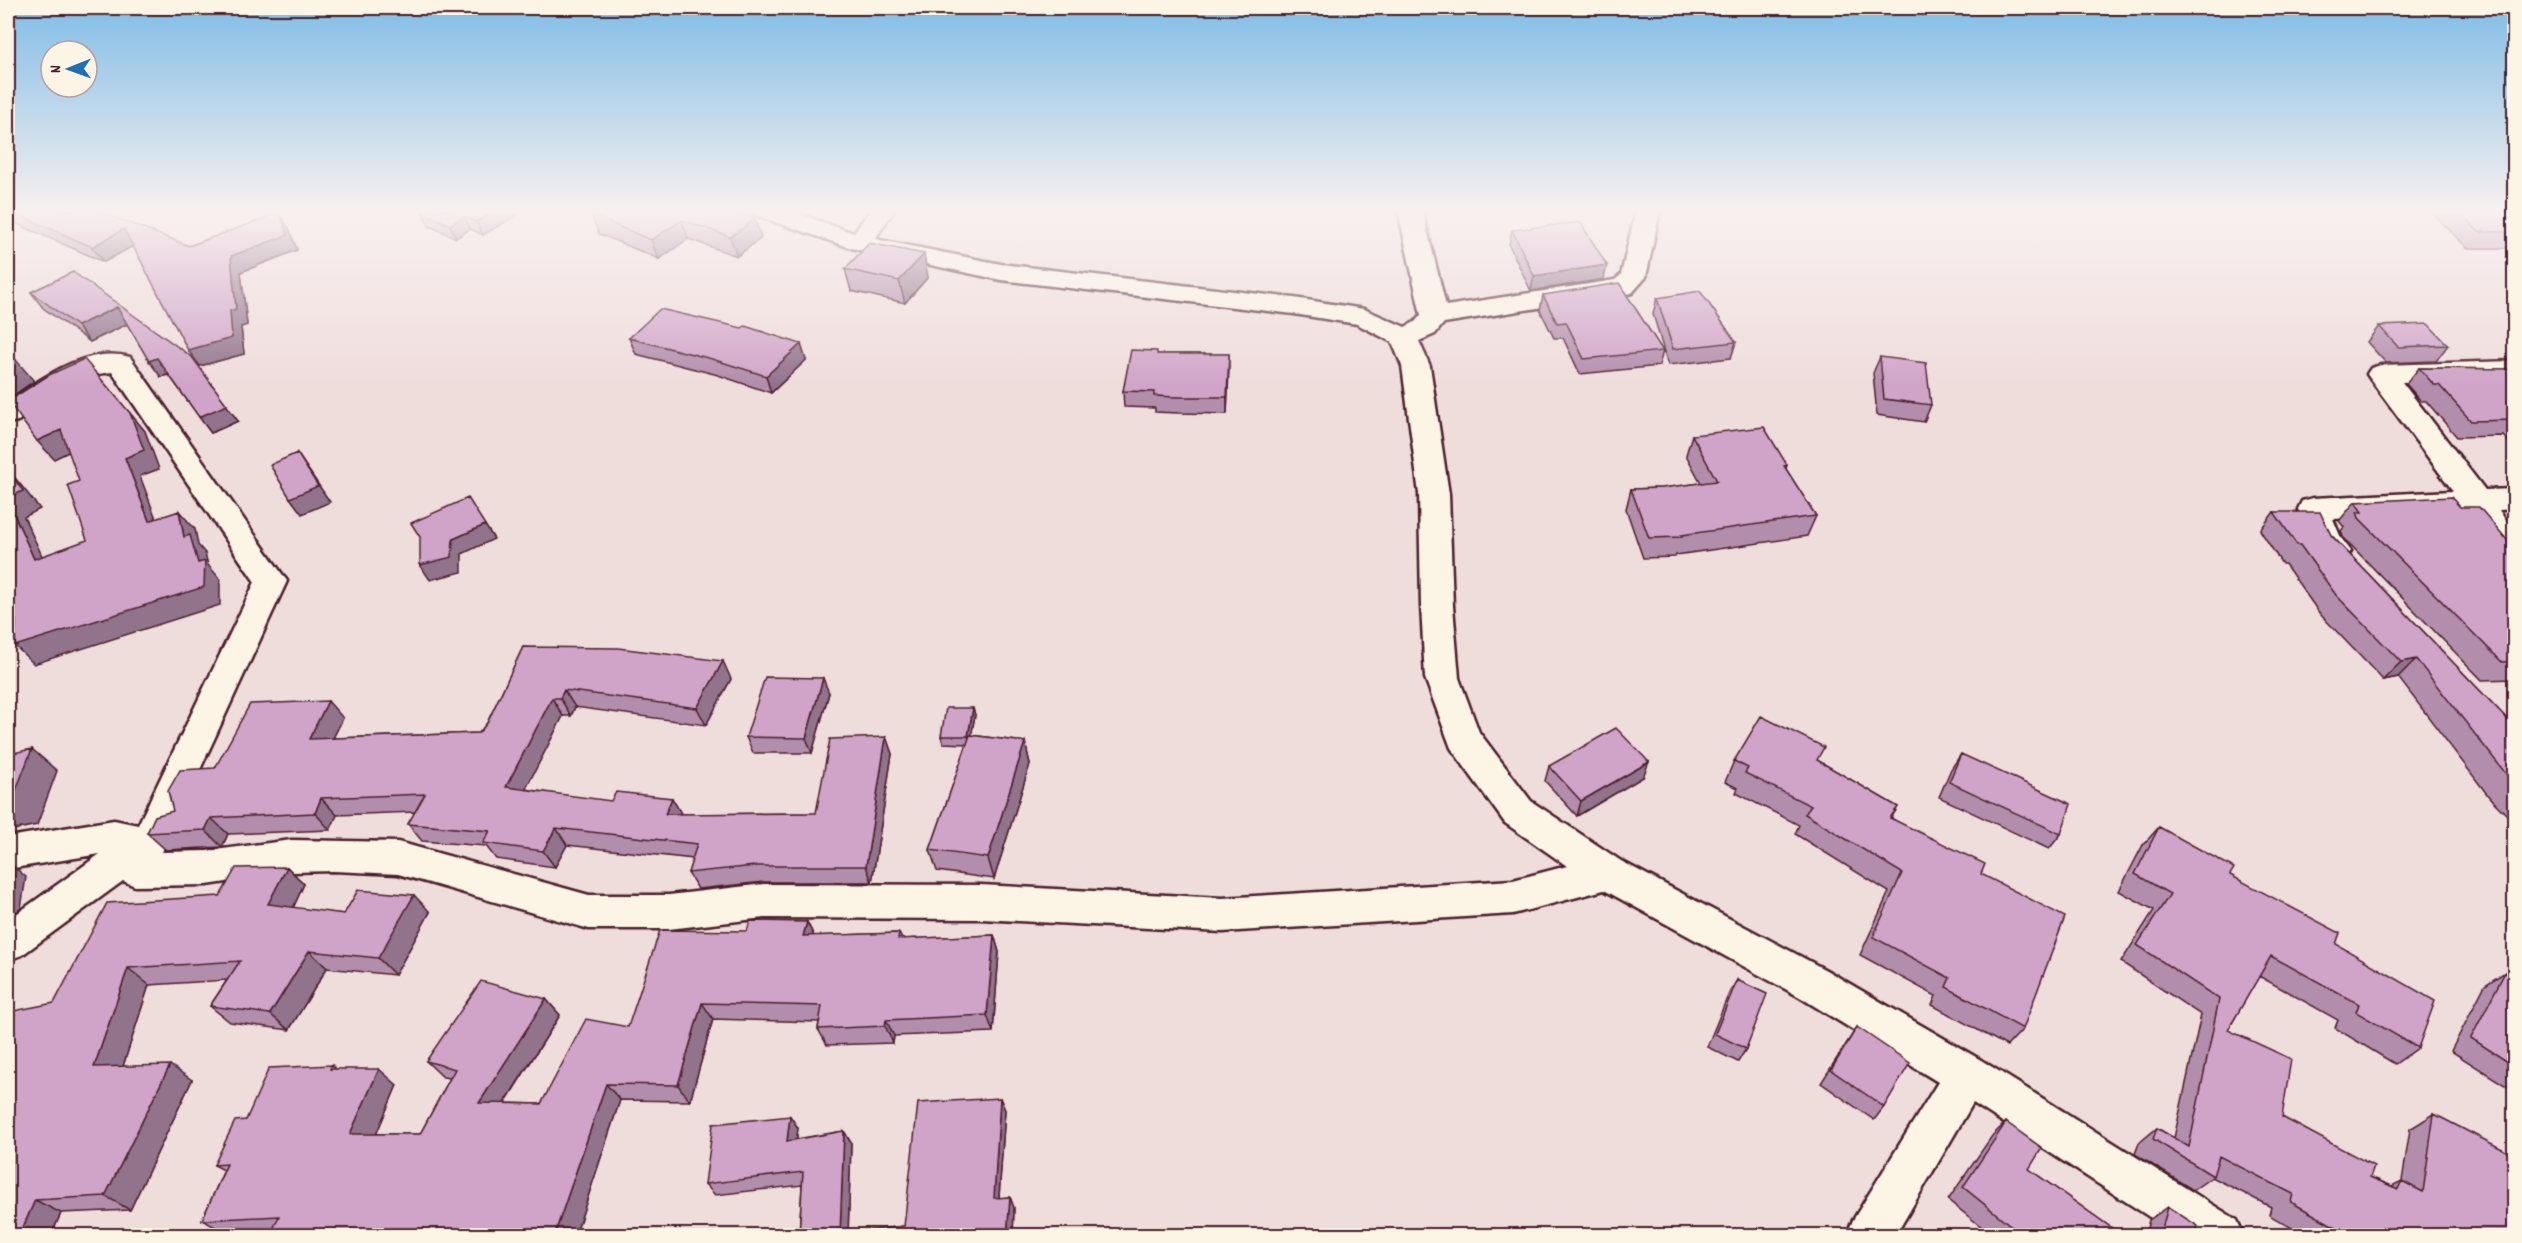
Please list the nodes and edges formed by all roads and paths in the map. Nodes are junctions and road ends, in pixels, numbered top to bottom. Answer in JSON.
{"nodes":[{"id":1,"x":982,"y":268,"type":"edge"},
{"id":2,"x":1424,"y":268,"type":"edge"},
{"id":3,"x":1635,"y":268,"type":"edge"},
{"id":4,"x":1435,"y":316,"type":"junction"},
{"id":5,"x":1404,"y":337,"type":"junction"},
{"id":6,"x":2514,"y":370,"type":"edge"},
{"id":7,"x":8,"y":414,"type":"edge"},
{"id":8,"x":2514,"y":499,"type":"edge"},
{"id":9,"x":2476,"y":501,"type":"junction"},
{"id":10,"x":2514,"y":557,"type":"edge"},
{"id":11,"x":2352,"y":569,"type":"edge"},
{"id":12,"x":8,"y":854,"type":"edge"},
{"id":13,"x":134,"y":861,"type":"junction"},
{"id":14,"x":1607,"y":873,"type":"junction"},
{"id":15,"x":8,"y":942,"type":"edge"},
{"id":16,"x":1966,"y":1076,"type":"junction"},
{"id":17,"x":1869,"y":1236,"type":"edge"},
{"id":18,"x":2221,"y":1236,"type":"edge"}],
"edges":[{"from":1,"to":5,"type":"street"},
{"from":2,"to":4,"type":"street"},
{"from":3,"to":4,"type":"street"},
{"from":4,"to":5,"type":"street"},
{"from":5,"to":14,"type":"street"},
{"from":6,"to":9,"type":"street"},
{"from":7,"to":13,"type":"street"},
{"from":8,"to":9,"type":"street"},
{"from":9,"to":10,"type":"street"},
{"from":9,"to":11,"type":"street"},
{"from":12,"to":13,"type":"street"},
{"from":13,"to":14,"type":"street"},
{"from":13,"to":15,"type":"street"},
{"from":14,"to":16,"type":"street"},
{"from":16,"to":17,"type":"street"},
{"from":16,"to":18,"type":"street"}]}
